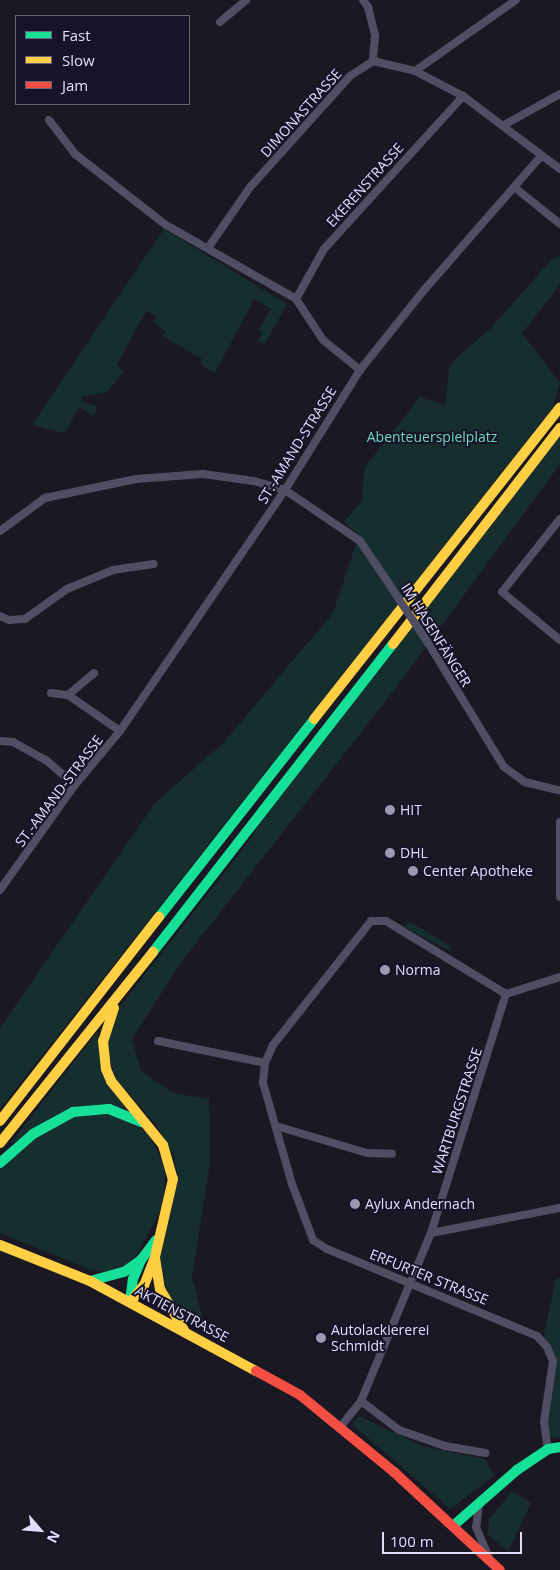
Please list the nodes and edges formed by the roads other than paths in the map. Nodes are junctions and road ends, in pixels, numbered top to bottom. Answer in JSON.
{"nodes":[{"id":1,"x":246,"y":0,"type":"edge"},
{"id":2,"x":364,"y":0,"type":"edge"},
{"id":3,"x":516,"y":0,"type":"edge"},
{"id":4,"x":220,"y":22,"type":"dead end"},
{"id":5,"x":373,"y":61,"type":"junction"},
{"id":6,"x":415,"y":71,"type":"junction"},
{"id":7,"x":560,"y":94,"type":"edge"},
{"id":8,"x":463,"y":96,"type":"junction"},
{"id":9,"x":49,"y":120,"type":"dead end"},
{"id":10,"x":504,"y":124,"type":"junction"},
{"id":11,"x":541,"y":156,"type":"junction"},
{"id":12,"x":560,"y":169,"type":"edge"},
{"id":13,"x":514,"y":188,"type":"junction"},
{"id":14,"x":560,"y":224,"type":"edge"},
{"id":15,"x":208,"y":248,"type":"junction"},
{"id":16,"x":296,"y":299,"type":"junction"},
{"id":17,"x":360,"y":370,"type":"junction"},
{"id":18,"x":560,"y":407,"type":"edge"},
{"id":19,"x":560,"y":428,"type":"edge"},
{"id":20,"x":285,"y":490,"type":"junction"},
{"id":21,"x":560,"y":519,"type":"edge"},
{"id":22,"x":0,"y":531,"type":"edge"},
{"id":23,"x":154,"y":564,"type":"dead end"},
{"id":24,"x":0,"y":616,"type":"edge"},
{"id":25,"x":560,"y":640,"type":"edge"},
{"id":26,"x":94,"y":674,"type":"dead end"},
{"id":27,"x":51,"y":693,"type":"dead end"},
{"id":28,"x":68,"y":695,"type":"junction"},
{"id":29,"x":120,"y":731,"type":"junction"},
{"id":30,"x":0,"y":741,"type":"edge"},
{"id":31,"x":75,"y":785,"type":"junction"},
{"id":32,"x":560,"y":791,"type":"edge"},
{"id":33,"x":560,"y":822,"type":"edge"},
{"id":34,"x":0,"y":890,"type":"edge"},
{"id":35,"x":560,"y":897,"type":"edge"},
{"id":36,"x":560,"y":977,"type":"edge"},
{"id":37,"x":122,"y":992,"type":"junction"},
{"id":38,"x":506,"y":994,"type":"junction"},
{"id":39,"x":158,"y":1041,"type":"dead end"},
{"id":40,"x":265,"y":1063,"type":"junction"},
{"id":41,"x":0,"y":1121,"type":"edge"},
{"id":42,"x":144,"y":1123,"type":"junction"},
{"id":43,"x":276,"y":1126,"type":"junction"},
{"id":44,"x":0,"y":1143,"type":"edge"},
{"id":45,"x":392,"y":1154,"type":"dead end"},
{"id":46,"x":0,"y":1163,"type":"edge"},
{"id":47,"x":560,"y":1208,"type":"edge"},
{"id":48,"x":431,"y":1233,"type":"junction"},
{"id":49,"x":157,"y":1240,"type":"junction"},
{"id":50,"x":0,"y":1245,"type":"edge"},
{"id":51,"x":155,"y":1257,"type":"junction"},
{"id":52,"x":141,"y":1260,"type":"junction"},
{"id":53,"x":90,"y":1281,"type":"junction"},
{"id":54,"x":412,"y":1282,"type":"junction"},
{"id":55,"x":130,"y":1302,"type":"junction"},
{"id":56,"x":184,"y":1330,"type":"junction"},
{"id":57,"x":361,"y":1401,"type":"junction"},
{"id":58,"x":341,"y":1426,"type":"junction"},
{"id":59,"x":560,"y":1447,"type":"edge"},
{"id":60,"x":548,"y":1449,"type":"junction"},
{"id":61,"x":485,"y":1453,"type":"dead end"},
{"id":62,"x":478,"y":1504,"type":"junction"},
{"id":63,"x":454,"y":1525,"type":"junction"},
{"id":64,"x":490,"y":1560,"type":"junction"},
{"id":65,"x":500,"y":1570,"type":"edge"}],
"edges":[{"from":1,"to":4,"type":"street"},
{"from":2,"to":5,"type":"street"},
{"from":3,"to":6,"type":"street"},
{"from":5,"to":6,"type":"street"},
{"from":5,"to":15,"type":"street","name":"DIMONASTRASSE"},
{"from":6,"to":8,"type":"street"},
{"from":7,"to":10,"type":"street"},
{"from":8,"to":10,"type":"street"},
{"from":8,"to":16,"type":"street","name":"EKERENSTRASSE"},
{"from":9,"to":15,"type":"street"},
{"from":10,"to":11,"type":"street"},
{"from":11,"to":12,"type":"street"},
{"from":11,"to":13,"type":"street","name":"ST.-AMAND-STRASSE"},
{"from":13,"to":14,"type":"street"},
{"from":13,"to":17,"type":"street","name":"ST.-AMAND-STRASSE"},
{"from":15,"to":16,"type":"street"},
{"from":16,"to":17,"type":"street"},
{"from":17,"to":20,"type":"street","name":"ST.-AMAND-STRASSE"},
{"from":18,"to":41,"type":"main road"},
{"from":19,"to":37,"type":"main road"},
{"from":20,"to":22,"type":"street","name":"IM HASENFÄNGER"},
{"from":20,"to":29,"type":"street","name":"ST.-AMAND-STRASSE"},
{"from":20,"to":32,"type":"street","name":"IM HASENFÄNGER","bridge":true},
{"from":21,"to":25,"type":"street"},
{"from":23,"to":24,"type":"street"},
{"from":26,"to":28,"type":"street"},
{"from":27,"to":28,"type":"street","name":"ST.-AMAND-STRASSE"},
{"from":28,"to":29,"type":"street","name":"ST.-AMAND-STRASSE"},
{"from":29,"to":31,"type":"street","name":"ST.-AMAND-STRASSE"},
{"from":30,"to":31,"type":"street"},
{"from":31,"to":34,"type":"street","name":"ST.-AMAND-STRASSE"},
{"from":33,"to":35,"type":"street"},
{"from":36,"to":38,"type":"street"},
{"from":37,"to":42,"type":"main road"},
{"from":37,"to":44,"type":"main road"},
{"from":38,"to":40,"type":"street","name":"ERFURTER STRASSE"},
{"from":38,"to":48,"type":"street","name":"WARTBURGSTRASSE"},
{"from":39,"to":40,"type":"street"},
{"from":40,"to":43,"type":"street","name":"ERFURTER STRASSE"},
{"from":42,"to":46,"type":"main road"},
{"from":42,"to":49,"type":"main road"},
{"from":43,"to":45,"type":"street"},
{"from":43,"to":54,"type":"street","name":"ERFURTER STRASSE"},
{"from":47,"to":48,"type":"street"},
{"from":48,"to":54,"type":"street","name":"WARTBURGSTRASSE"},
{"from":49,"to":51,"type":"main road"},
{"from":49,"to":52,"type":"main road"},
{"from":50,"to":53,"type":"main road","name":"AKTIENSTRASSE"},
{"from":51,"to":55,"type":"main road"},
{"from":51,"to":56,"type":"main road"},
{"from":52,"to":53,"type":"main road"},
{"from":52,"to":55,"type":"main road"},
{"from":53,"to":55,"type":"main road","name":"AKTIENSTRASSE"},
{"from":54,"to":57,"type":"street","name":"WARTBURGSTRASSE"},
{"from":54,"to":60,"type":"street","name":"ERFURTER STRASSE"},
{"from":55,"to":56,"type":"main road","name":"AKTIENSTRASSE"},
{"from":56,"to":58,"type":"main road","name":"AKTIENSTRASSE"},
{"from":57,"to":58,"type":"street"},
{"from":57,"to":61,"type":"street"},
{"from":58,"to":63,"type":"main road","name":"AKTIENSTRASSE"},
{"from":59,"to":60,"type":"main road"},
{"from":60,"to":62,"type":"main road"},
{"from":62,"to":63,"type":"main road"},
{"from":62,"to":64,"type":"street"},
{"from":63,"to":64,"type":"main road","name":"AKTIENSTRASSE"},
{"from":64,"to":65,"type":"main road","name":"AKTIENSTRASSE"}]}
